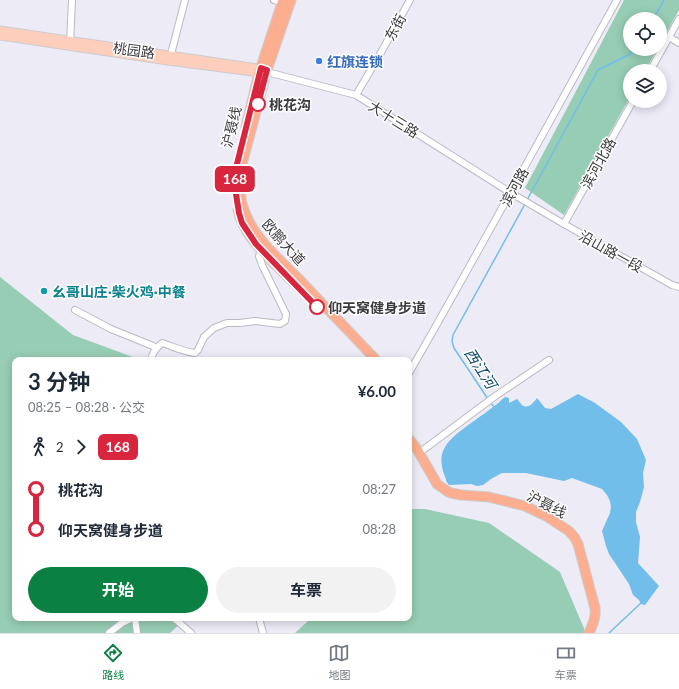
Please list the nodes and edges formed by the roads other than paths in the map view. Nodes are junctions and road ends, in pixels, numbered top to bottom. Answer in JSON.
{"nodes":[{"id":1,"x":72,"y":0,"type":"edge"},
{"id":2,"x":185,"y":0,"type":"edge"},
{"id":3,"x":410,"y":0,"type":"edge"},
{"id":4,"x":617,"y":0,"type":"edge"},
{"id":5,"x":283,"y":1,"type":"edge"},
{"id":6,"x":679,"y":19,"type":"edge"},
{"id":7,"x":0,"y":30,"type":"edge"},
{"id":8,"x":0,"y":36,"type":"edge"},
{"id":9,"x":669,"y":37,"type":"junction"},
{"id":10,"x":70,"y":43,"type":"junction"},
{"id":11,"x":679,"y":43,"type":"edge"},
{"id":12,"x":170,"y":58,"type":"junction"},
{"id":13,"x":654,"y":64,"type":"edge"},
{"id":14,"x":264,"y":72,"type":"junction"},
{"id":15,"x":356,"y":95,"type":"junction"},
{"id":16,"x":629,"y":108,"type":"edge"},
{"id":17,"x":511,"y":193,"type":"junction"},
{"id":18,"x":545,"y":213,"type":"joint"},
{"id":19,"x":564,"y":224,"type":"junction"},
{"id":20,"x":261,"y":250,"type":"junction"},
{"id":21,"x":679,"y":287,"type":"edge"},
{"id":22,"x":75,"y":310,"type":"dead end"},
{"id":23,"x":156,"y":348,"type":"junction"},
{"id":24,"x":152,"y":357,"type":"edge"},
{"id":25,"x":365,"y":357,"type":"edge"},
{"id":26,"x":373,"y":357,"type":"edge"},
{"id":27,"x":548,"y":360,"type":"dead end"},
{"id":28,"x":412,"y":367,"type":"edge"},
{"id":29,"x":412,"y":438,"type":"edge"},
{"id":30,"x":412,"y":443,"type":"edge"},
{"id":31,"x":418,"y":451,"type":"junction"},
{"id":32,"x":126,"y":621,"type":"edge"},
{"id":33,"x":134,"y":621,"type":"edge"},
{"id":34,"x":177,"y":621,"type":"edge"},
{"id":35,"x":260,"y":621,"type":"edge"},
{"id":36,"x":109,"y":633,"type":"edge"},
{"id":37,"x":137,"y":633,"type":"edge"},
{"id":38,"x":191,"y":633,"type":"edge"},
{"id":39,"x":263,"y":633,"type":"edge"},
{"id":40,"x":589,"y":633,"type":"edge"}],
"edges":[{"from":1,"to":10,"type":"street"},
{"from":2,"to":12,"type":"street"},
{"from":3,"to":15,"type":"street","name":"东街"},
{"from":4,"to":17,"type":"street","name":"滨河路"},
{"from":5,"to":14,"type":"highway","name":"欧鹏大道"},
{"from":6,"to":9,"type":"street"},
{"from":7,"to":10,"type":"main road","name":"桃园路"},
{"from":8,"to":10,"type":"main road"},
{"from":9,"to":11,"type":"street"},
{"from":9,"to":13,"type":"street"},
{"from":10,"to":12,"type":"main road","name":"桃园路"},
{"from":12,"to":14,"type":"main road","name":"桃园路"},
{"from":14,"to":15,"type":"street","name":"大十三路"},
{"from":14,"to":20,"type":"highway","name":"沪聂线"},
{"from":14,"to":26,"type":"highway","name":"欧鹏大道"},
{"from":15,"to":17,"type":"street","name":"大十三路"},
{"from":16,"to":19,"type":"street","name":"滨河北路"},
{"from":17,"to":18,"type":"street","name":"大十三路"},
{"from":17,"to":28,"type":"street","name":"滨河路"},
{"from":18,"to":19,"type":"street","name":"沿山路一段"},
{"from":19,"to":21,"type":"street","name":"沿山路一段"},
{"from":20,"to":23,"type":"street"},
{"from":20,"to":25,"type":"highway","name":"沪聂线"},
{"from":22,"to":23,"type":"street"},
{"from":23,"to":24,"type":"street"},
{"from":27,"to":31,"type":"street"},
{"from":29,"to":31,"type":"highway"},
{"from":30,"to":31,"type":"highway","name":"沪聂线"},
{"from":31,"to":40,"type":"highway","name":"沪聂线"},
{"from":32,"to":36,"type":"street"},
{"from":33,"to":37,"type":"street"},
{"from":34,"to":38,"type":"street"},
{"from":35,"to":39,"type":"street"}]}
